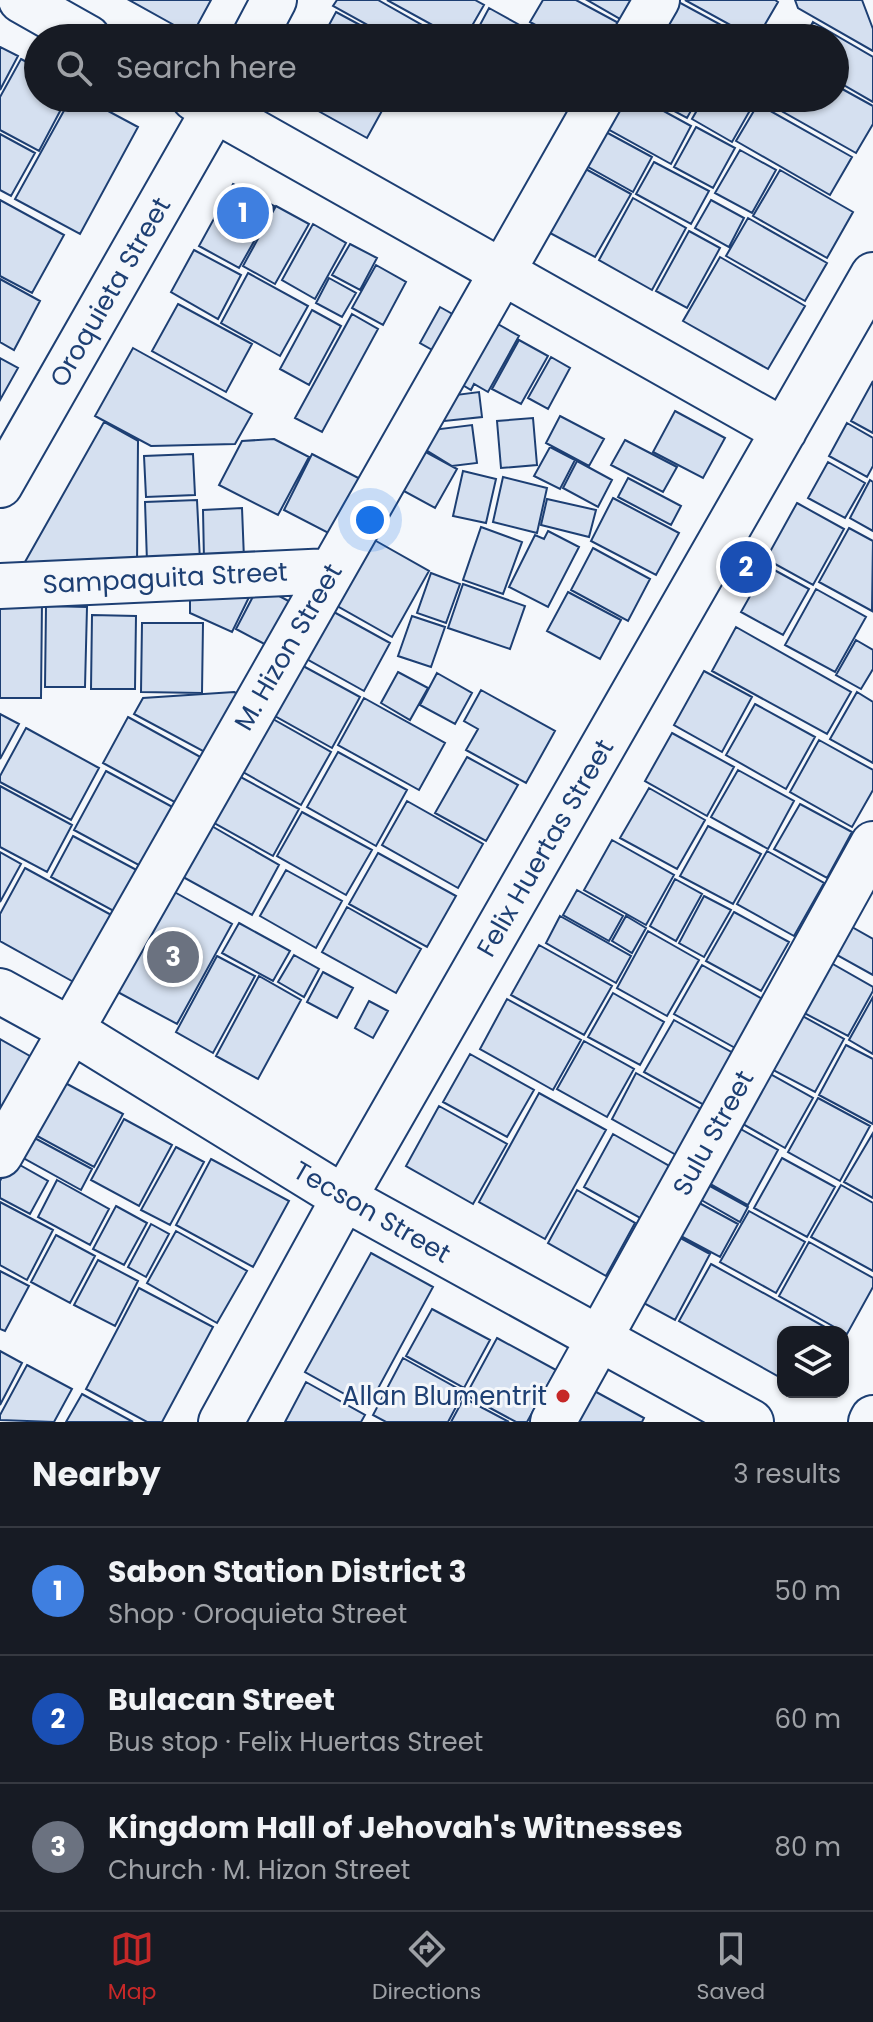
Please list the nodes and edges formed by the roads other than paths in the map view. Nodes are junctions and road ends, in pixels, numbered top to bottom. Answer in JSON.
{"nodes":[{"id":1,"x":21,"y":0,"type":"edge"},
{"id":2,"x":274,"y":0,"type":"edge"},
{"id":3,"x":657,"y":0,"type":"edge"},
{"id":4,"x":63,"y":24,"type":"edge"},
{"id":5,"x":261,"y":24,"type":"edge"},
{"id":6,"x":643,"y":24,"type":"edge"},
{"id":7,"x":205,"y":112,"type":"edge"},
{"id":8,"x":227,"y":112,"type":"edge"},
{"id":9,"x":593,"y":112,"type":"edge"},
{"id":10,"x":502,"y":272,"type":"junction"},
{"id":11,"x":873,"y":275,"type":"edge"},
{"id":12,"x":784,"y":431,"type":"junction"},
{"id":13,"x":0,"y":485,"type":"edge"},
{"id":14,"x":331,"y":571,"type":"junction"},
{"id":15,"x":0,"y":586,"type":"edge"},
{"id":16,"x":873,"y":844,"type":"edge"},
{"id":17,"x":0,"y":991,"type":"edge"},
{"id":18,"x":71,"y":1030,"type":"junction"},
{"id":19,"x":0,"y":1155,"type":"edge"},
{"id":20,"x":344,"y":1198,"type":"junction"},
{"id":21,"x":600,"y":1339,"type":"junction"},
{"id":22,"x":221,"y":1422,"type":"edge"},
{"id":23,"x":553,"y":1422,"type":"edge"},
{"id":24,"x":751,"y":1422,"type":"edge"}],
"edges":[{"from":1,"to":4,"type":"street"},
{"from":2,"to":5,"type":"street"},
{"from":3,"to":6,"type":"street"},
{"from":7,"to":13,"type":"street","name":"Oroquieta Street"},
{"from":8,"to":10,"type":"street"},
{"from":9,"to":10,"type":"street","name":"M. Hizon Street"},
{"from":10,"to":12,"type":"street"},
{"from":10,"to":14,"type":"street","name":"M. Hizon Street"},
{"from":11,"to":12,"type":"street","name":"Felix Huertas Street"},
{"from":12,"to":20,"type":"street","name":"Felix Huertas Street"},
{"from":14,"to":15,"type":"street","name":"Sampaguita Street"},
{"from":14,"to":18,"type":"street","name":"M. Hizon Street"},
{"from":16,"to":21,"type":"street","name":"Sulu Street"},
{"from":17,"to":18,"type":"street","name":"Tecson Street"},
{"from":18,"to":19,"type":"street","name":"M. Hizon Street"},
{"from":18,"to":20,"type":"street","name":"Tecson Street"},
{"from":20,"to":21,"type":"street","name":"Tecson Street"},
{"from":20,"to":22,"type":"street","name":"Felix Huertas Street"},
{"from":21,"to":23,"type":"street","name":"Sulu Street"},
{"from":21,"to":24,"type":"street","name":"Tecson Street"}]}
